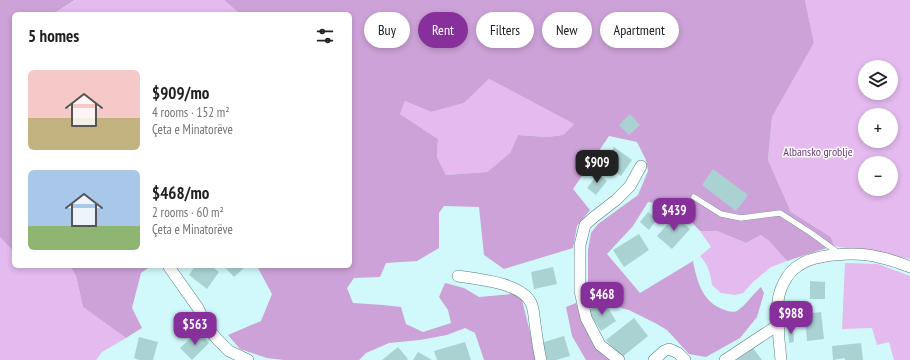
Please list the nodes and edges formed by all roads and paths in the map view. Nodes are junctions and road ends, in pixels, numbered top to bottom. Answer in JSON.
{"nodes":[{"id":1,"x":641,"y":166,"type":"dead end"},
{"id":2,"x":694,"y":197,"type":"dead end"},
{"id":3,"x":842,"y":255,"type":"junction"},
{"id":4,"x":910,"y":267,"type":"edge"},
{"id":5,"x":170,"y":268,"type":"edge"},
{"id":6,"x":458,"y":276,"type":"dead end"},
{"id":7,"x":778,"y":325,"type":"junction"},
{"id":8,"x":248,"y":360,"type":"edge"},
{"id":9,"x":541,"y":360,"type":"edge"},
{"id":10,"x":619,"y":360,"type":"edge"},
{"id":11,"x":654,"y":360,"type":"edge"},
{"id":12,"x":685,"y":360,"type":"edge"},
{"id":13,"x":725,"y":360,"type":"edge"},
{"id":14,"x":780,"y":360,"type":"edge"}],
"edges":[{"from":1,"to":10,"type":"street"},
{"from":2,"to":3,"type":"lane"},
{"from":3,"to":4,"type":"street"},
{"from":3,"to":7,"type":"street"},
{"from":5,"to":8,"type":"street"},
{"from":6,"to":9,"type":"street"},
{"from":7,"to":13,"type":"street"},
{"from":7,"to":14,"type":"street"},
{"from":11,"to":12,"type":"street"}]}
